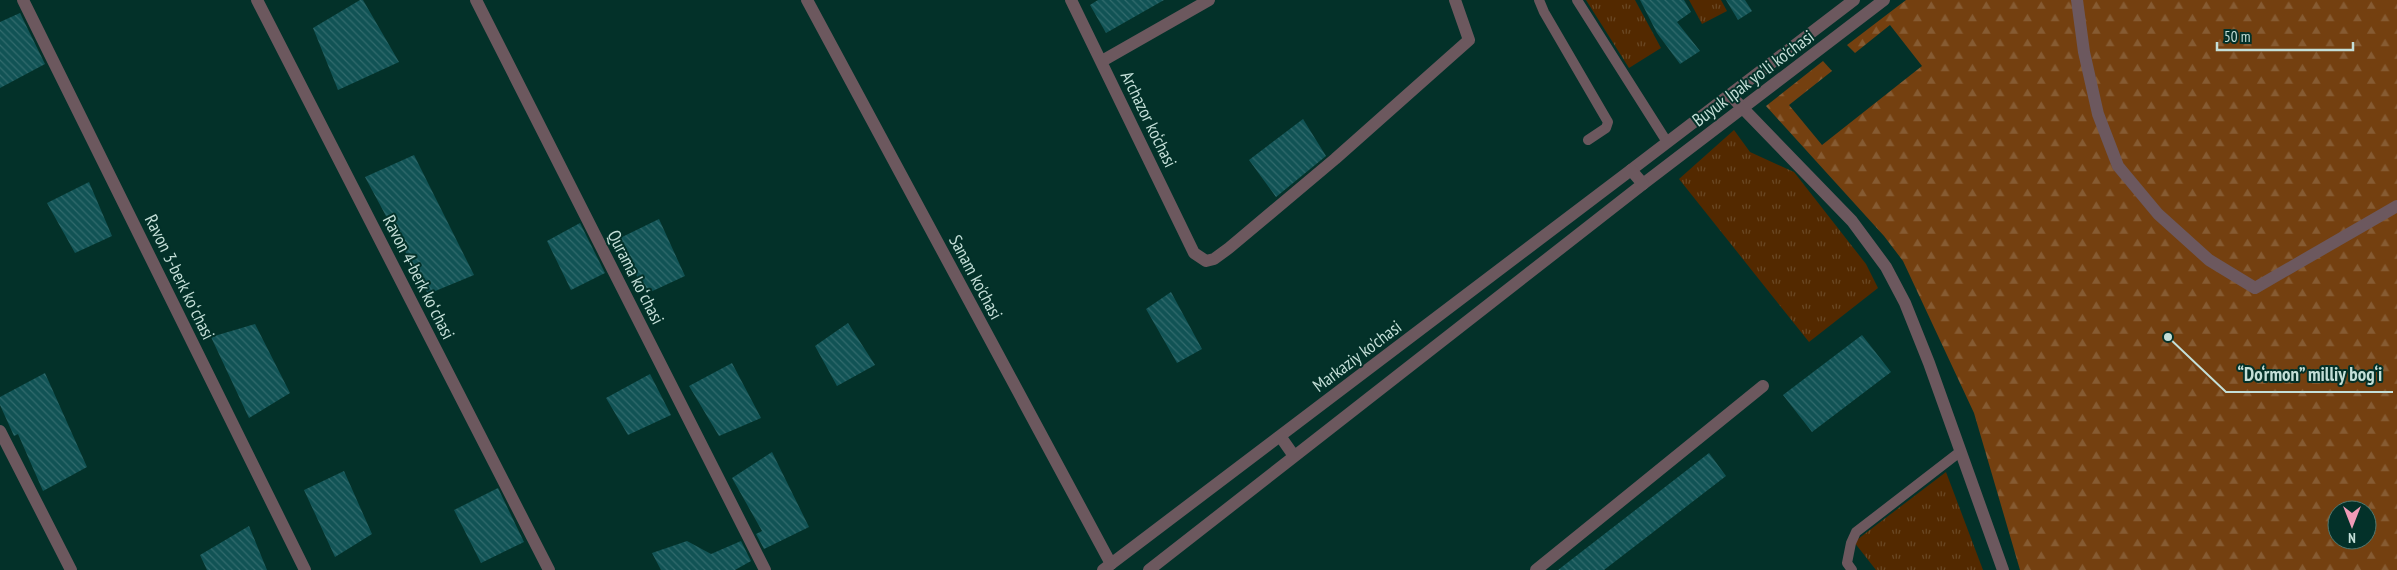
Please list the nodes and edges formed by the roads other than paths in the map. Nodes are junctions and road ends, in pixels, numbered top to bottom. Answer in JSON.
{"nodes":[{"id":1,"x":23,"y":0,"type":"edge"},
{"id":2,"x":257,"y":0,"type":"edge"},
{"id":3,"x":476,"y":0,"type":"edge"},
{"id":4,"x":808,"y":0,"type":"edge"},
{"id":5,"x":1071,"y":0,"type":"edge"},
{"id":6,"x":1209,"y":0,"type":"edge"},
{"id":7,"x":1455,"y":0,"type":"edge"},
{"id":8,"x":1539,"y":0,"type":"edge"},
{"id":9,"x":1577,"y":0,"type":"edge"},
{"id":10,"x":1854,"y":0,"type":"edge"},
{"id":11,"x":1884,"y":0,"type":"edge"},
{"id":12,"x":2077,"y":0,"type":"edge"},
{"id":13,"x":1102,"y":62,"type":"junction"},
{"id":14,"x":1730,"y":94,"type":"junction"},
{"id":15,"x":1742,"y":108,"type":"junction"},
{"id":16,"x":1588,"y":140,"type":"dead end"},
{"id":17,"x":1667,"y":142,"type":"junction"},
{"id":18,"x":1631,"y":170,"type":"junction"},
{"id":19,"x":1643,"y":184,"type":"junction"},
{"id":20,"x":2397,"y":206,"type":"edge"},
{"id":21,"x":1763,"y":386,"type":"dead end"},
{"id":22,"x":0,"y":431,"type":"edge"},
{"id":23,"x":1280,"y":436,"type":"junction"},
{"id":24,"x":1961,"y":451,"type":"junction"},
{"id":25,"x":1294,"y":456,"type":"junction"},
{"id":26,"x":1109,"y":568,"type":"edge"},
{"id":27,"x":71,"y":570,"type":"edge"},
{"id":28,"x":305,"y":570,"type":"edge"},
{"id":29,"x":549,"y":570,"type":"edge"},
{"id":30,"x":765,"y":570,"type":"edge"},
{"id":31,"x":1149,"y":570,"type":"edge"},
{"id":32,"x":1536,"y":570,"type":"edge"},
{"id":33,"x":1852,"y":570,"type":"edge"},
{"id":34,"x":2003,"y":570,"type":"edge"}],
"edges":[{"from":1,"to":28,"type":"street","name":"Ravon 3-berk koʻchasi"},
{"from":2,"to":29,"type":"street","name":"Ravon 4-berk koʻchasi"},
{"from":3,"to":30,"type":"street","name":"Qurama koʻchasi"},
{"from":4,"to":26,"type":"street","name":"Sanam ko'chasi"},
{"from":5,"to":13,"type":"street","name":"Archazor ko‘chasi"},
{"from":6,"to":13,"type":"street"},
{"from":7,"to":13,"type":"street","name":"Archazor ko‘chasi"},
{"from":8,"to":16,"type":"lane"},
{"from":9,"to":17,"type":"lane"},
{"from":10,"to":14,"type":"street","name":"Buyuk Ipak yo'li ko'chasi"},
{"from":11,"to":15,"type":"street","name":"Buyuk Ipak yo'li ko'chasi"},
{"from":12,"to":20,"type":"street"},
{"from":14,"to":15,"type":"street"},
{"from":14,"to":17,"type":"street","name":"Buyuk Ipak yo'li ko'chasi"},
{"from":15,"to":19,"type":"street","name":"Buyuk Ipak yo'li ko'chasi"},
{"from":15,"to":24,"type":"street"},
{"from":17,"to":18,"type":"street","name":"Buyuk Ipak yo'li ko'chasi"},
{"from":18,"to":19,"type":"street"},
{"from":18,"to":23,"type":"street","name":"Markaziy ko'chasi"},
{"from":19,"to":25,"type":"street"},
{"from":21,"to":32,"type":"street"},
{"from":22,"to":27,"type":"street"},
{"from":23,"to":25,"type":"street"},
{"from":23,"to":26,"type":"street","name":"Markaziy ko'chasi"},
{"from":24,"to":33,"type":"lane"},
{"from":24,"to":34,"type":"street"},
{"from":25,"to":31,"type":"street"}]}
